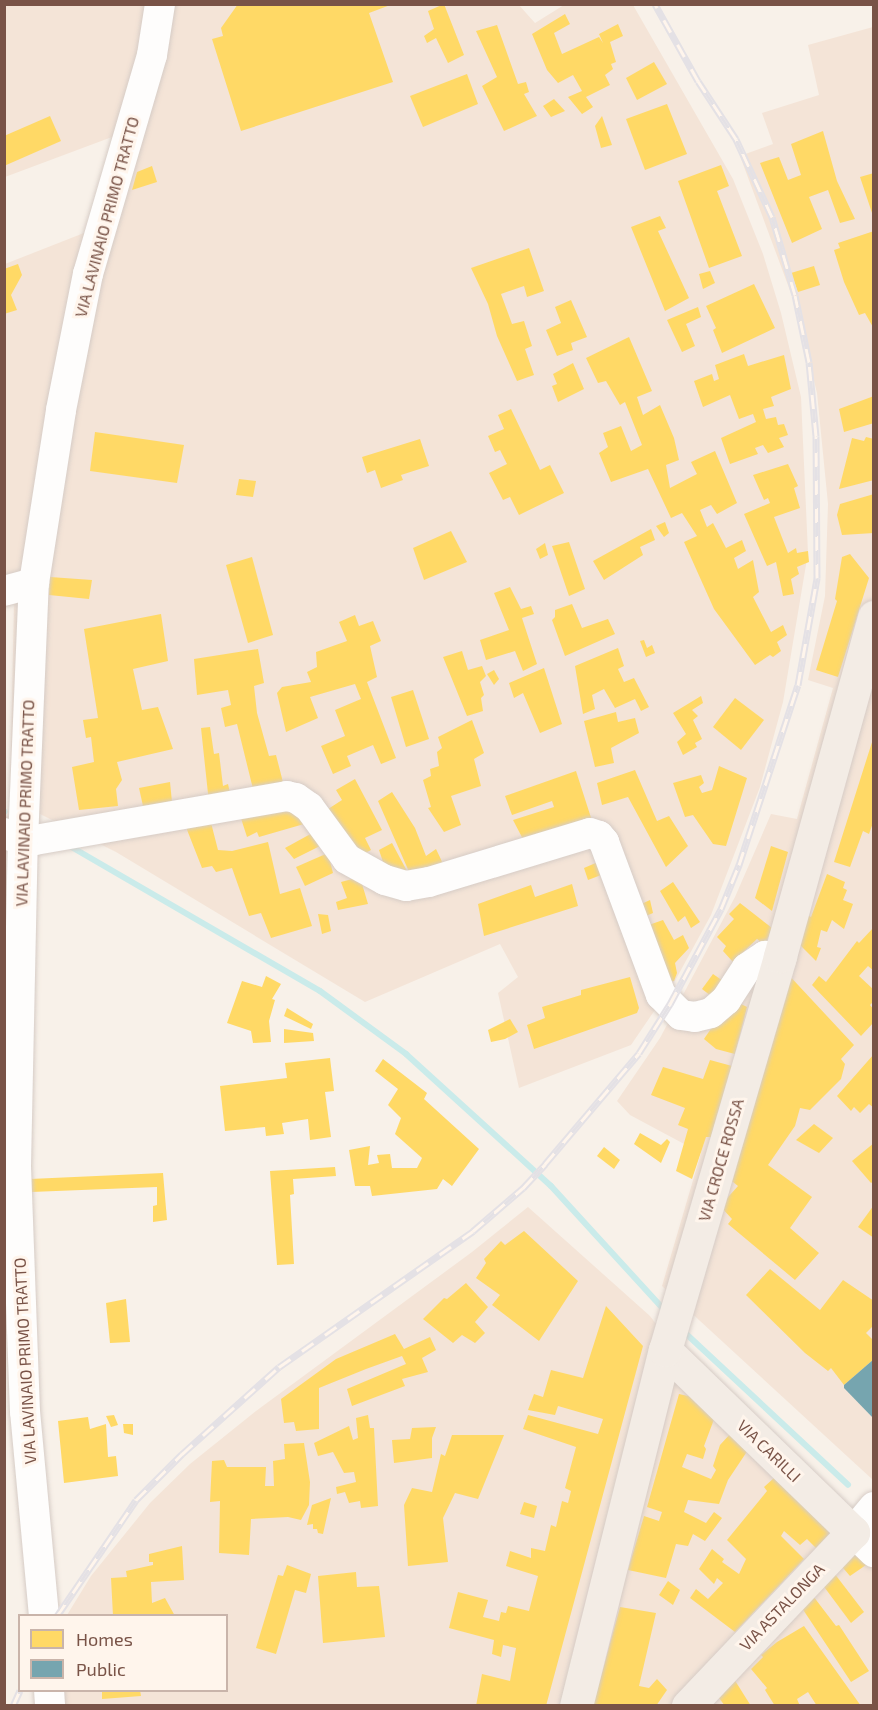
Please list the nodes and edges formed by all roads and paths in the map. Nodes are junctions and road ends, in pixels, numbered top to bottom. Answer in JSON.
{"nodes":[{"id":1,"x":160,"y":4,"type":"edge"},
{"id":2,"x":34,"y":583,"type":"junction"},
{"id":3,"x":4,"y":591,"type":"edge"},
{"id":4,"x":873,"y":617,"type":"edge"},
{"id":5,"x":14,"y":837,"type":"edge"},
{"id":6,"x":780,"y":956,"type":"junction"},
{"id":7,"x":667,"y":1344,"type":"junction"},
{"id":8,"x":15,"y":1415,"type":"edge"},
{"id":9,"x":867,"y":1530,"type":"edge"},
{"id":10,"x":44,"y":1614,"type":"edge"},
{"id":11,"x":576,"y":1706,"type":"edge"},
{"id":12,"x":688,"y":1706,"type":"edge"}],
"edges":[{"from":1,"to":2,"type":"street","name":"VIA LAVINAIO PRIMO TRATTO"},
{"from":2,"to":3,"type":"street"},
{"from":2,"to":5,"type":"street","name":"VIA LAVINAIO PRIMO TRATTO"},
{"from":4,"to":6,"type":"main road","name":"VIA CROCE ROSSA"},
{"from":5,"to":6,"type":"street"},
{"from":5,"to":8,"type":"street","name":"VIA LAVINAIO PRIMO TRATTO"},
{"from":6,"to":7,"type":"main road","name":"VIA CROCE ROSSA"},
{"from":7,"to":9,"type":"main road","name":"VIA CARILLI"},
{"from":7,"to":11,"type":"main road","name":"VIA CROCE ROSSA"},
{"from":8,"to":10,"type":"street","name":"VIA LAVINAIO PRIMO TRATTO"},
{"from":9,"to":12,"type":"main road","name":"VIA ASTALONGA"}]}
